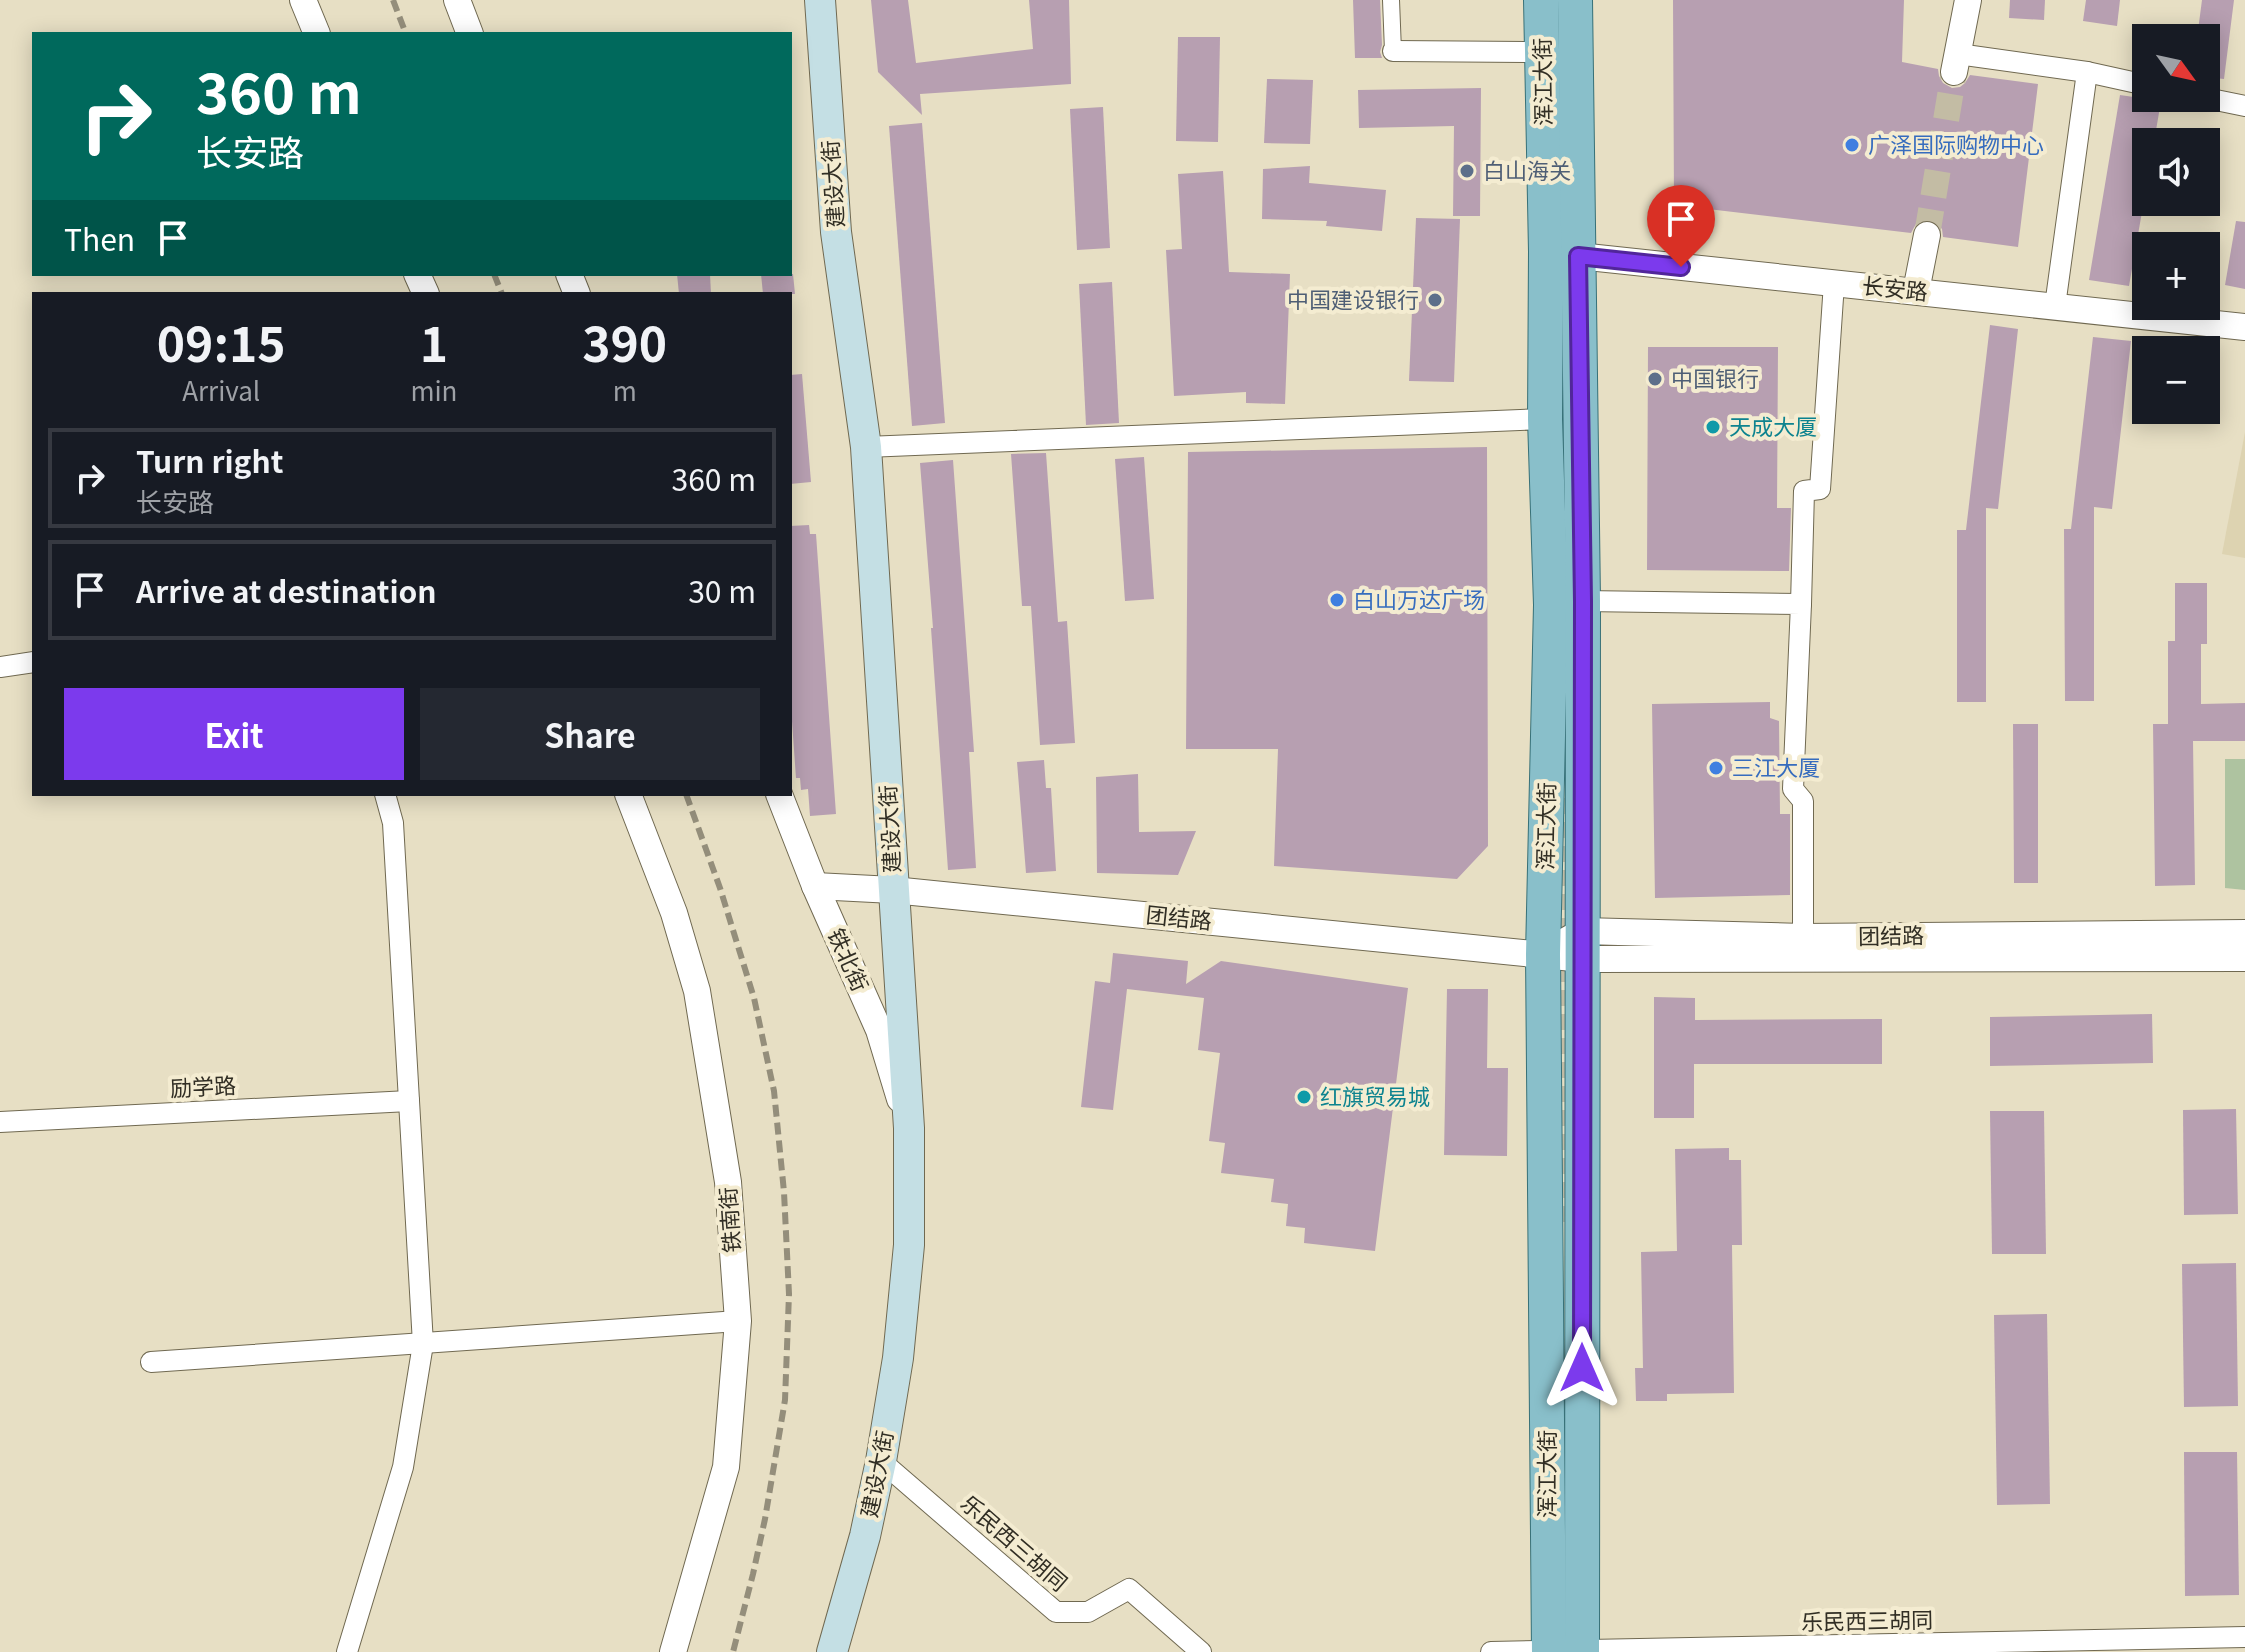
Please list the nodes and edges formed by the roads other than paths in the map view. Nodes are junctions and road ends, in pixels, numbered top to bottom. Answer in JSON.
{"nodes":[{"id":1,"x":303,"y":0,"type":"edge"},
{"id":2,"x":457,"y":0,"type":"edge"},
{"id":3,"x":820,"y":0,"type":"edge"},
{"id":4,"x":1391,"y":0,"type":"edge"},
{"id":5,"x":1541,"y":0,"type":"edge"},
{"id":6,"x":1575,"y":0,"type":"edge"},
{"id":7,"x":1968,"y":0,"type":"edge"},
{"id":8,"x":316,"y":32,"type":"edge"},
{"id":9,"x":469,"y":32,"type":"edge"},
{"id":10,"x":1393,"y":51,"type":"joint"},
{"id":11,"x":1542,"y":52,"type":"junction"},
{"id":12,"x":1956,"y":63,"type":"joint"},
{"id":13,"x":2087,"y":72,"type":"junction"},
{"id":14,"x":2132,"y":82,"type":"edge"},
{"id":15,"x":2220,"y":101,"type":"edge"},
{"id":16,"x":2245,"y":106,"type":"edge"},
{"id":17,"x":1927,"y":235,"type":"tunnel mouth"},
{"id":18,"x":1562,"y":254,"type":"junction"},
{"id":19,"x":1834,"y":283,"type":"junction"},
{"id":20,"x":1916,"y":291,"type":"junction"},
{"id":21,"x":2055,"y":306,"type":"junction"},
{"id":22,"x":2245,"y":327,"type":"edge"},
{"id":23,"x":1545,"y":419,"type":"junction"},
{"id":24,"x":866,"y":447,"type":"junction"},
{"id":25,"x":1583,"y":601,"type":"junction"},
{"id":26,"x":1801,"y":604,"type":"junction"},
{"id":27,"x":32,"y":662,"type":"edge"},
{"id":28,"x":0,"y":667,"type":"edge"},
{"id":29,"x":386,"y":796,"type":"edge"},
{"id":30,"x":629,"y":796,"type":"edge"},
{"id":31,"x":780,"y":796,"type":"edge"},
{"id":32,"x":815,"y":886,"type":"junction"},
{"id":33,"x":893,"y":890,"type":"junction"},
{"id":34,"x":2245,"y":933,"type":"edge"},
{"id":35,"x":1803,"y":937,"type":"junction"},
{"id":36,"x":1583,"y":945,"type":"junction"},
{"id":37,"x":1543,"y":954,"type":"junction"},
{"id":38,"x":2245,"y":958,"type":"edge"},
{"id":39,"x":409,"y":1101,"type":"junction"},
{"id":40,"x":0,"y":1122,"type":"edge"},
{"id":41,"x":909,"y":1128,"type":"junction"},
{"id":42,"x":738,"y":1321,"type":"junction"},
{"id":43,"x":423,"y":1344,"type":"junction"},
{"id":44,"x":151,"y":1362,"type":"dead end"},
{"id":45,"x":881,"y":1461,"type":"junction"},
{"id":46,"x":2245,"y":1637,"type":"edge"},
{"id":47,"x":1565,"y":1651,"type":"edge"},
{"id":48,"x":347,"y":1652,"type":"edge"},
{"id":49,"x":673,"y":1652,"type":"edge"},
{"id":50,"x":832,"y":1652,"type":"edge"},
{"id":51,"x":1201,"y":1652,"type":"edge"},
{"id":52,"x":1491,"y":1652,"type":"edge"}],
"edges":[{"from":1,"to":8,"type":"street"},
{"from":2,"to":9,"type":"street"},
{"from":3,"to":24,"type":"main road","name":"建设大街"},
{"from":4,"to":10,"type":"street"},
{"from":5,"to":11,"type":"main road","name":"浑江大街"},
{"from":6,"to":18,"type":"main road","name":"浑江大街"},
{"from":7,"to":12,"type":"street"},
{"from":10,"to":11,"type":"street"},
{"from":11,"to":18,"type":"main road","name":"浑江大街"},
{"from":12,"to":13,"type":"street"},
{"from":13,"to":14,"type":"street"},
{"from":13,"to":21,"type":"street"},
{"from":15,"to":16,"type":"street"},
{"from":17,"to":20,"type":"street"},
{"from":18,"to":19,"type":"street","name":"长安路"},
{"from":18,"to":23,"type":"main road","name":"浑江大街"},
{"from":18,"to":25,"type":"main road","name":"浑江大街"},
{"from":19,"to":20,"type":"street","name":"长安路"},
{"from":19,"to":26,"type":"street"},
{"from":20,"to":21,"type":"street","name":"长安路"},
{"from":21,"to":22,"type":"street","name":"长安路"},
{"from":23,"to":24,"type":"street"},
{"from":23,"to":37,"type":"main road","name":"浑江大街"},
{"from":24,"to":33,"type":"main road","name":"建设大街"},
{"from":25,"to":26,"type":"street"},
{"from":25,"to":36,"type":"main road","name":"浑江大街"},
{"from":26,"to":35,"type":"street"},
{"from":27,"to":28,"type":"street"},
{"from":29,"to":39,"type":"street"},
{"from":30,"to":42,"type":"street","name":"铁南街"},
{"from":31,"to":32,"type":"street","name":"铁北街"},
{"from":32,"to":33,"type":"street","name":"团结路"},
{"from":32,"to":41,"type":"street","name":"铁北街"},
{"from":33,"to":37,"type":"street","name":"团结路"},
{"from":33,"to":41,"type":"main road","name":"建设大街"},
{"from":34,"to":35,"type":"street","name":"团结路"},
{"from":35,"to":36,"type":"street","name":"团结路"},
{"from":36,"to":37,"type":"street","name":"团结路"},
{"from":36,"to":38,"type":"street","name":"团结路"},
{"from":36,"to":47,"type":"main road","name":"浑江大街"},
{"from":37,"to":47,"type":"main road","name":"浑江大街"},
{"from":39,"to":40,"type":"street","name":"励学路"},
{"from":39,"to":43,"type":"street"},
{"from":41,"to":45,"type":"main road","name":"建设大街"},
{"from":42,"to":43,"type":"street"},
{"from":42,"to":49,"type":"street","name":"铁南街"},
{"from":43,"to":44,"type":"street"},
{"from":43,"to":48,"type":"street"},
{"from":45,"to":50,"type":"main road","name":"建设大街"},
{"from":45,"to":51,"type":"street","name":"乐民西三胡同"},
{"from":46,"to":47,"type":"street","name":"乐民西三胡同"},
{"from":47,"to":52,"type":"street","name":"乐民西三胡同"}]}
